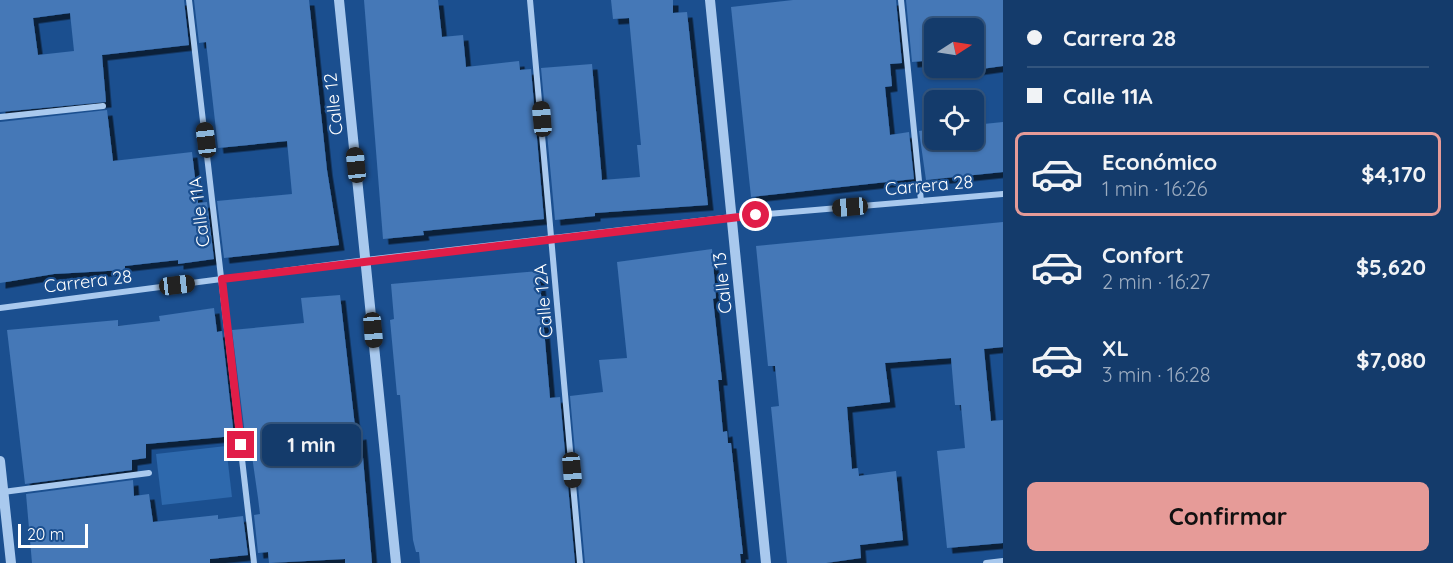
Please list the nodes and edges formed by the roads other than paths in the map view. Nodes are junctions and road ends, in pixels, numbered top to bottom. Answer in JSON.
{"nodes":[{"id":1,"x":189,"y":0,"type":"edge"},
{"id":2,"x":339,"y":0,"type":"edge"},
{"id":3,"x":530,"y":0,"type":"edge"},
{"id":4,"x":710,"y":0,"type":"edge"},
{"id":5,"x":901,"y":0,"type":"edge"},
{"id":6,"x":103,"y":106,"type":"dead end"},
{"id":7,"x":0,"y":117,"type":"edge"},
{"id":8,"x":1003,"y":194,"type":"edge"},
{"id":9,"x":921,"y":201,"type":"junction"},
{"id":10,"x":732,"y":217,"type":"junction"},
{"id":11,"x":553,"y":238,"type":"junction"},
{"id":12,"x":366,"y":260,"type":"junction"},
{"id":13,"x":222,"y":279,"type":"junction"},
{"id":14,"x":0,"y":308,"type":"edge"},
{"id":15,"x":0,"y":461,"type":"edge"},
{"id":16,"x":149,"y":473,"type":"dead end"},
{"id":17,"x":3,"y":492,"type":"junction"},
{"id":18,"x":1003,"y":561,"type":"edge"},
{"id":19,"x":11,"y":563,"type":"edge"},
{"id":20,"x":254,"y":563,"type":"edge"},
{"id":21,"x":396,"y":563,"type":"edge"},
{"id":22,"x":580,"y":563,"type":"edge"},
{"id":23,"x":766,"y":563,"type":"edge"},
{"id":24,"x":986,"y":563,"type":"edge"}],
"edges":[{"from":1,"to":13,"type":"street","name":"Calle 11A"},
{"from":2,"to":12,"type":"street","name":"Calle 12"},
{"from":3,"to":11,"type":"street","name":"Calle 12A"},
{"from":4,"to":10,"type":"street","name":"Calle 13"},
{"from":5,"to":9,"type":"street"},
{"from":6,"to":7,"type":"street"},
{"from":8,"to":9,"type":"street","name":"Carrera 28"},
{"from":9,"to":10,"type":"street","name":"Carrera 28"},
{"from":10,"to":11,"type":"street","name":"Carrera 28"},
{"from":10,"to":23,"type":"street","name":"Calle 13"},
{"from":11,"to":12,"type":"street","name":"Carrera 28"},
{"from":11,"to":22,"type":"street","name":"Calle 12A"},
{"from":12,"to":13,"type":"street","name":"Carrera 28"},
{"from":12,"to":21,"type":"street","name":"Calle 12"},
{"from":13,"to":14,"type":"street","name":"Carrera 28"},
{"from":13,"to":20,"type":"street","name":"Calle 11A"},
{"from":15,"to":17,"type":"street"},
{"from":16,"to":17,"type":"street"},
{"from":17,"to":19,"type":"street"},
{"from":18,"to":24,"type":"street"}]}
